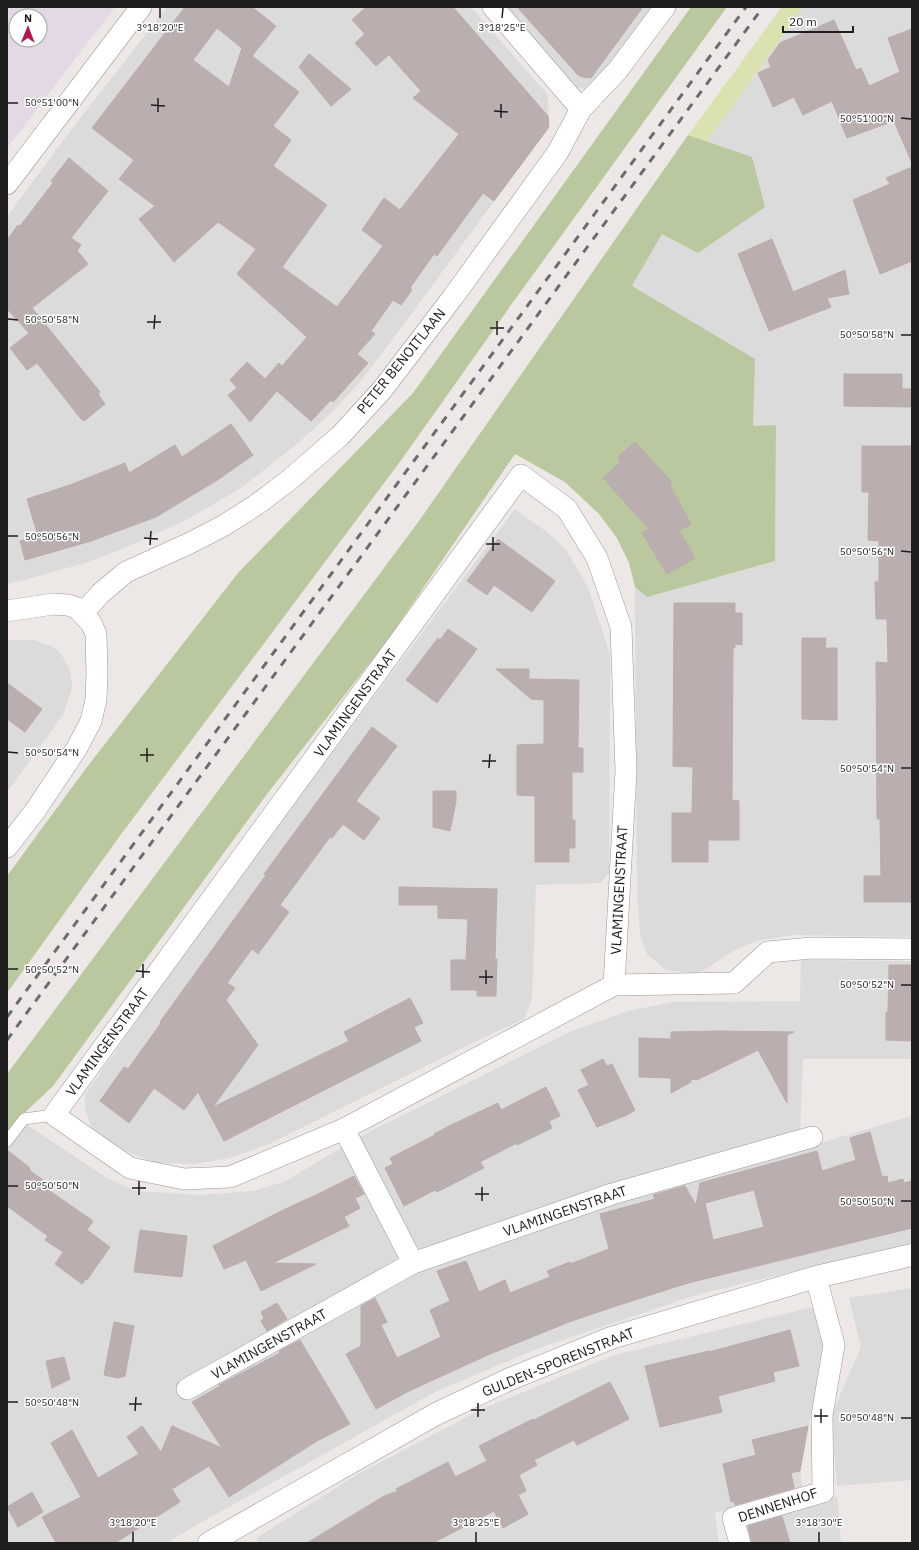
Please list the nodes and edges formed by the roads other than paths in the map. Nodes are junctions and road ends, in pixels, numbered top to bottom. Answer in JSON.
{"nodes":[{"id":1,"x":141,"y":7,"type":"edge"},
{"id":2,"x":494,"y":7,"type":"edge"},
{"id":3,"x":665,"y":7,"type":"edge"},
{"id":4,"x":581,"y":109,"type":"junction"},
{"id":5,"x":7,"y":184,"type":"edge"},
{"id":6,"x":7,"y":611,"type":"edge"},
{"id":7,"x":83,"y":613,"type":"junction"},
{"id":8,"x":7,"y":847,"type":"edge"},
{"id":9,"x":912,"y":949,"type":"edge"},
{"id":10,"x":614,"y":985,"type":"junction"},
{"id":11,"x":54,"y":1115,"type":"junction"},
{"id":12,"x":344,"y":1129,"type":"junction"},
{"id":13,"x":812,"y":1136,"type":"dead end"},
{"id":14,"x":7,"y":1141,"type":"edge"},
{"id":15,"x":912,"y":1255,"type":"edge"},
{"id":16,"x":413,"y":1263,"type":"junction"},
{"id":17,"x":816,"y":1277,"type":"junction"},
{"id":18,"x":187,"y":1389,"type":"dead end"},
{"id":19,"x":211,"y":1542,"type":"edge"},
{"id":20,"x":740,"y":1543,"type":"edge"}],
"edges":[{"from":1,"to":5,"type":"street"},
{"from":2,"to":4,"type":"street"},
{"from":3,"to":4,"type":"street","name":"PETER BENOITLAAN"},
{"from":4,"to":7,"type":"street","name":"PETER BENOITLAAN"},
{"from":6,"to":7,"type":"street"},
{"from":7,"to":8,"type":"street"},
{"from":9,"to":10,"type":"street"},
{"from":10,"to":11,"type":"street","name":"VLAMINGENSTRAAT"},
{"from":10,"to":12,"type":"street"},
{"from":11,"to":12,"type":"street"},
{"from":11,"to":14,"type":"lane"},
{"from":12,"to":16,"type":"street"},
{"from":13,"to":16,"type":"street","name":"VLAMINGENSTRAAT"},
{"from":15,"to":17,"type":"street","name":"GULDEN-SPORENSTRAAT"},
{"from":16,"to":18,"type":"street","name":"VLAMINGENSTRAAT"},
{"from":17,"to":19,"type":"street","name":"GULDEN-SPORENSTRAAT"},
{"from":17,"to":20,"type":"street","name":"DENNENHOF"}]}
